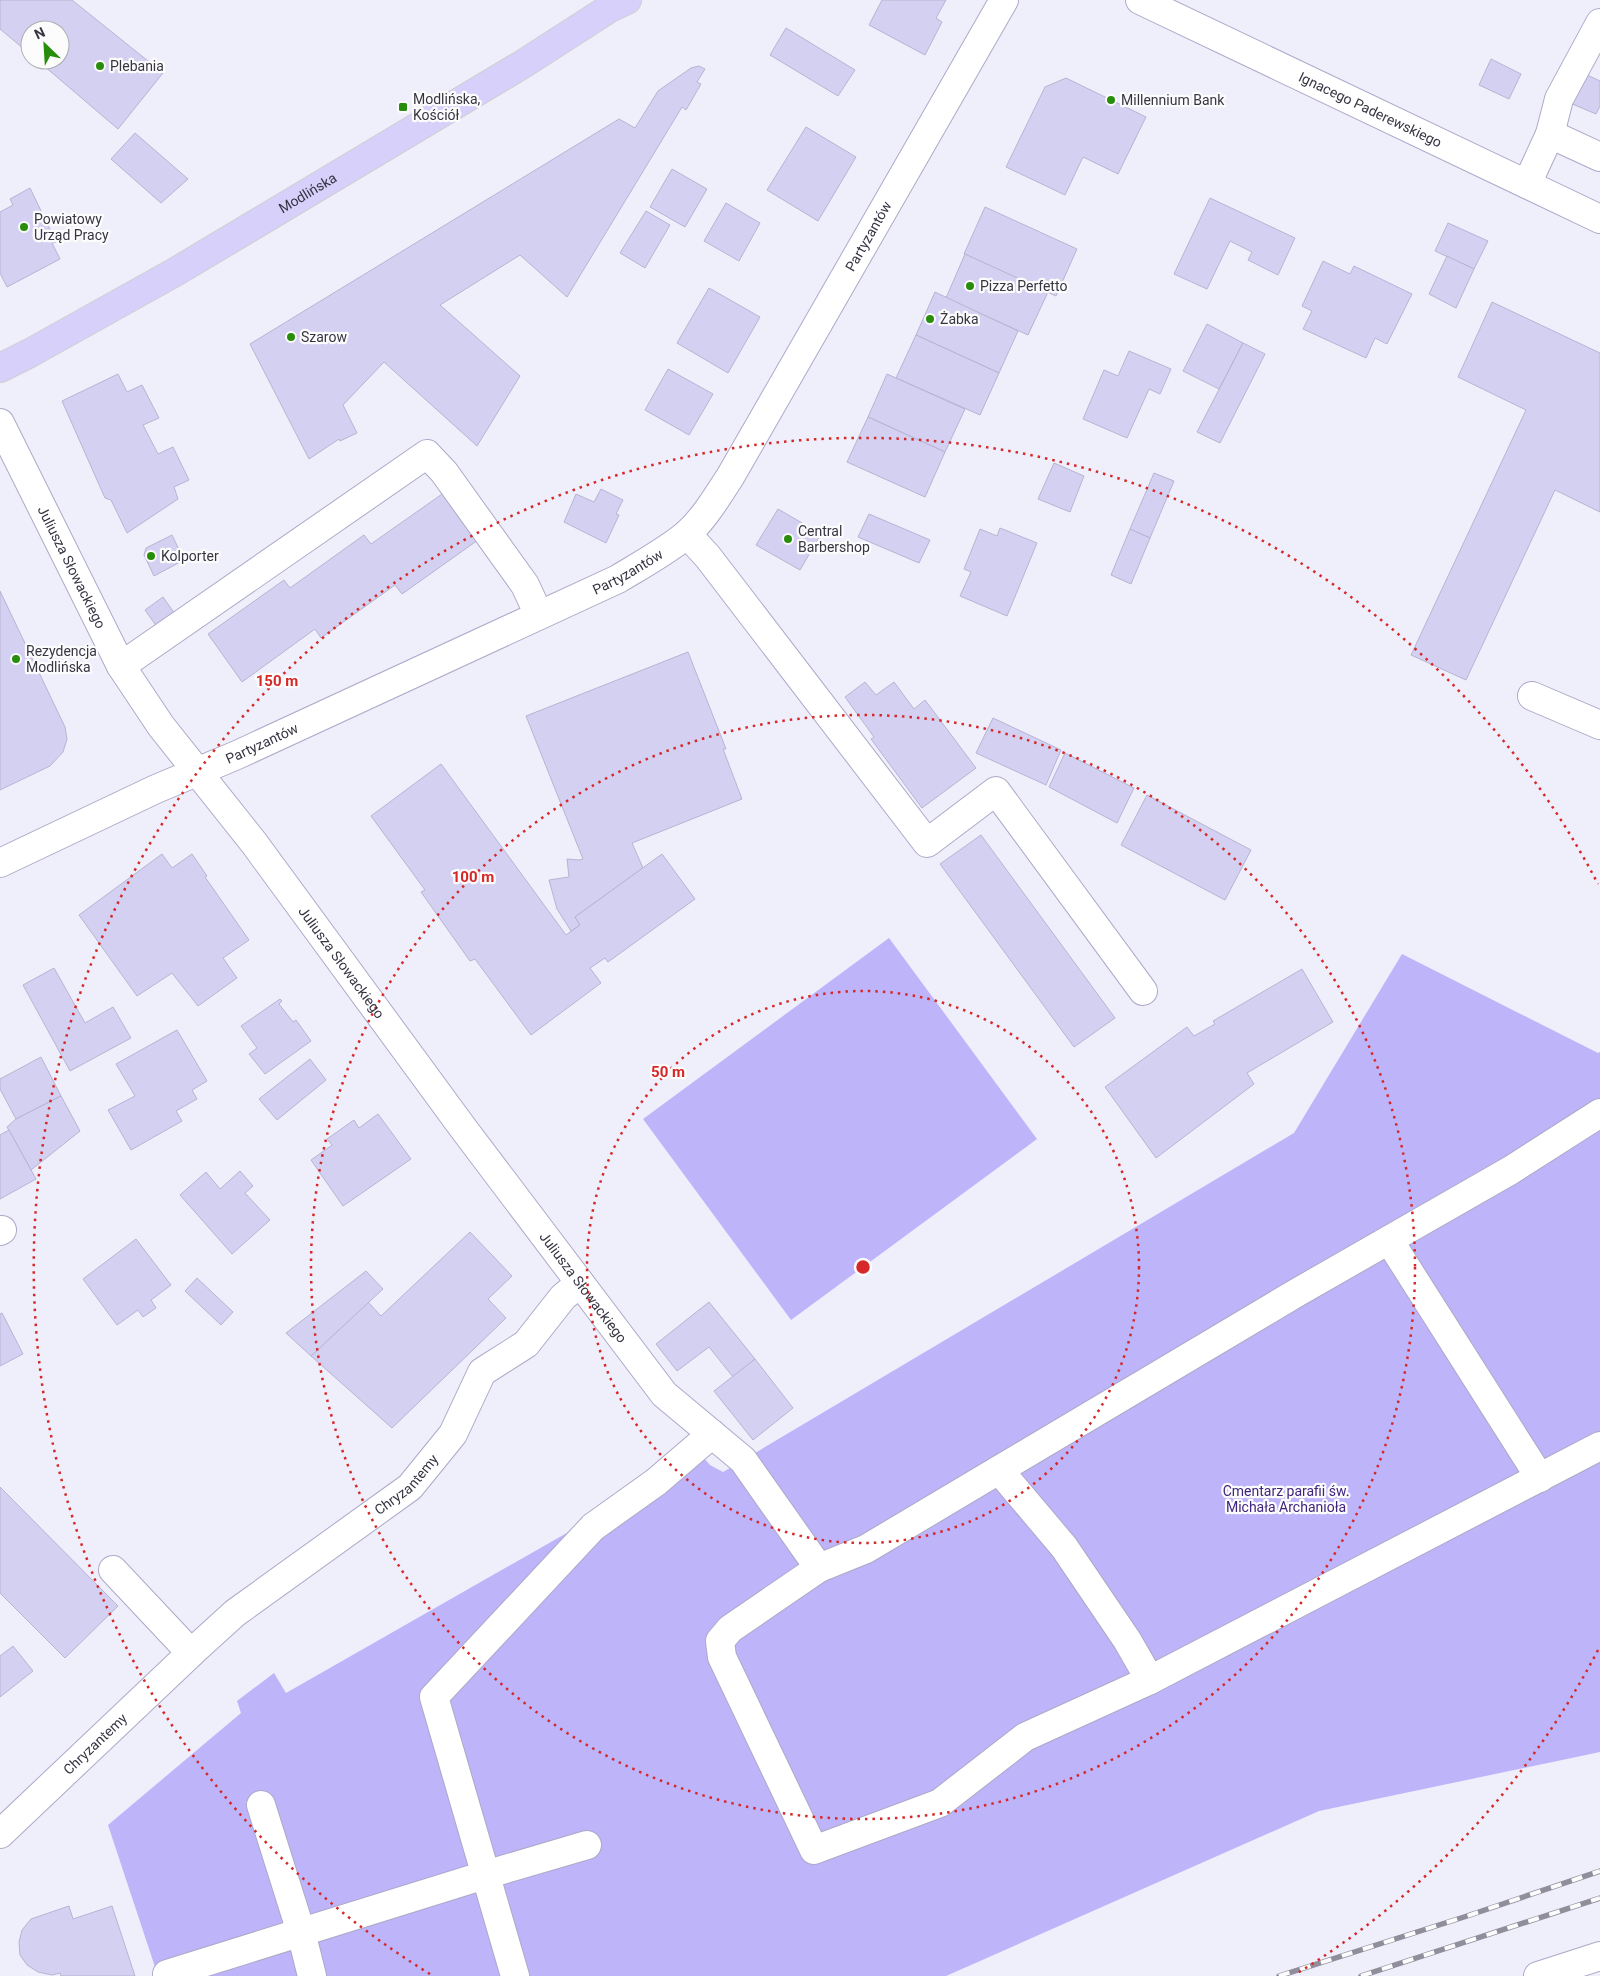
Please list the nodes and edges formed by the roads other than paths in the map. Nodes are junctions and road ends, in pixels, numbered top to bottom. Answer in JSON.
{"nodes":[{"id":1,"x":1004,"y":0,"type":"edge"},
{"id":2,"x":618,"y":3,"type":"edge"},
{"id":3,"x":1154,"y":3,"type":"edge"},
{"id":4,"x":1600,"y":23,"type":"edge"},
{"id":5,"x":1550,"y":134,"type":"junction"},
{"id":6,"x":1600,"y":157,"type":"edge"},
{"id":7,"x":1527,"y":184,"type":"junction"},
{"id":8,"x":1600,"y":219,"type":"edge"},
{"id":9,"x":0,"y":368,"type":"edge"},
{"id":10,"x":0,"y":423,"type":"edge"},
{"id":11,"x":687,"y":534,"type":"junction"},
{"id":12,"x":540,"y":615,"type":"junction"},
{"id":13,"x":121,"y":666,"type":"junction"},
{"id":14,"x":1532,"y":696,"type":"dead end"},
{"id":15,"x":1600,"y":725,"type":"edge"},
{"id":16,"x":198,"y":772,"type":"junction"},
{"id":17,"x":0,"y":863,"type":"edge"},
{"id":18,"x":1143,"y":991,"type":"dead end"},
{"id":19,"x":1600,"y":1113,"type":"edge"},
{"id":20,"x":1389,"y":1240,"type":"junction"},
{"id":21,"x":580,"y":1283,"type":"junction"},
{"id":22,"x":712,"y":1434,"type":"junction"},
{"id":23,"x":1600,"y":1446,"type":"edge"},
{"id":24,"x":999,"y":1470,"type":"junction"},
{"id":25,"x":1540,"y":1478,"type":"junction"},
{"id":26,"x":820,"y":1568,"type":"junction"},
{"id":27,"x":113,"y":1570,"type":"dead end"},
{"id":28,"x":191,"y":1652,"type":"junction"},
{"id":29,"x":1150,"y":1680,"type":"junction"},
{"id":30,"x":261,"y":1805,"type":"dead end"},
{"id":31,"x":0,"y":1834,"type":"edge"},
{"id":32,"x":586,"y":1845,"type":"dead end"},
{"id":33,"x":485,"y":1875,"type":"junction"},
{"id":34,"x":301,"y":1932,"type":"junction"},
{"id":35,"x":1600,"y":1956,"type":"edge"},
{"id":36,"x":167,"y":1974,"type":"dead end"},
{"id":37,"x":312,"y":1976,"type":"edge"},
{"id":38,"x":515,"y":1976,"type":"edge"},
{"id":39,"x":1538,"y":1976,"type":"edge"}],
"edges":[{"from":1,"to":11,"type":"street","name":"Partyzantów"},
{"from":2,"to":9,"type":"main road","name":"Modlińska"},
{"from":3,"to":7,"type":"street","name":"Ignacego Paderewskiego"},
{"from":4,"to":5,"type":"street"},
{"from":5,"to":6,"type":"street"},
{"from":5,"to":7,"type":"street"},
{"from":7,"to":8,"type":"street","name":"Ignacego Paderewskiego"},
{"from":10,"to":13,"type":"street","name":"Juliusza Słowackiego"},
{"from":11,"to":12,"type":"street","name":"Partyzantów"},
{"from":11,"to":18,"type":"street"},
{"from":12,"to":13,"type":"street"},
{"from":12,"to":16,"type":"street","name":"Partyzantów"},
{"from":13,"to":16,"type":"street","name":"Juliusza Słowackiego"},
{"from":14,"to":15,"type":"street"},
{"from":16,"to":17,"type":"street","name":"Partyzantów"},
{"from":16,"to":21,"type":"street","name":"Juliusza Słowackiego"},
{"from":19,"to":20,"type":"street"},
{"from":20,"to":24,"type":"street"},
{"from":20,"to":25,"type":"street"},
{"from":21,"to":22,"type":"street","name":"Juliusza Słowackiego"},
{"from":21,"to":28,"type":"street","name":"Chryzantemy"},
{"from":22,"to":26,"type":"street","name":"Juliusza Słowackiego"},
{"from":22,"to":33,"type":"street"},
{"from":23,"to":25,"type":"street"},
{"from":24,"to":26,"type":"street"},
{"from":24,"to":29,"type":"street"},
{"from":25,"to":29,"type":"street"},
{"from":26,"to":29,"type":"street"},
{"from":27,"to":28,"type":"street"},
{"from":28,"to":31,"type":"street","name":"Chryzantemy"},
{"from":30,"to":34,"type":"street"},
{"from":32,"to":33,"type":"street"},
{"from":33,"to":34,"type":"street"},
{"from":33,"to":38,"type":"street"},
{"from":34,"to":36,"type":"street"},
{"from":34,"to":37,"type":"street"},
{"from":35,"to":39,"type":"street"}]}
